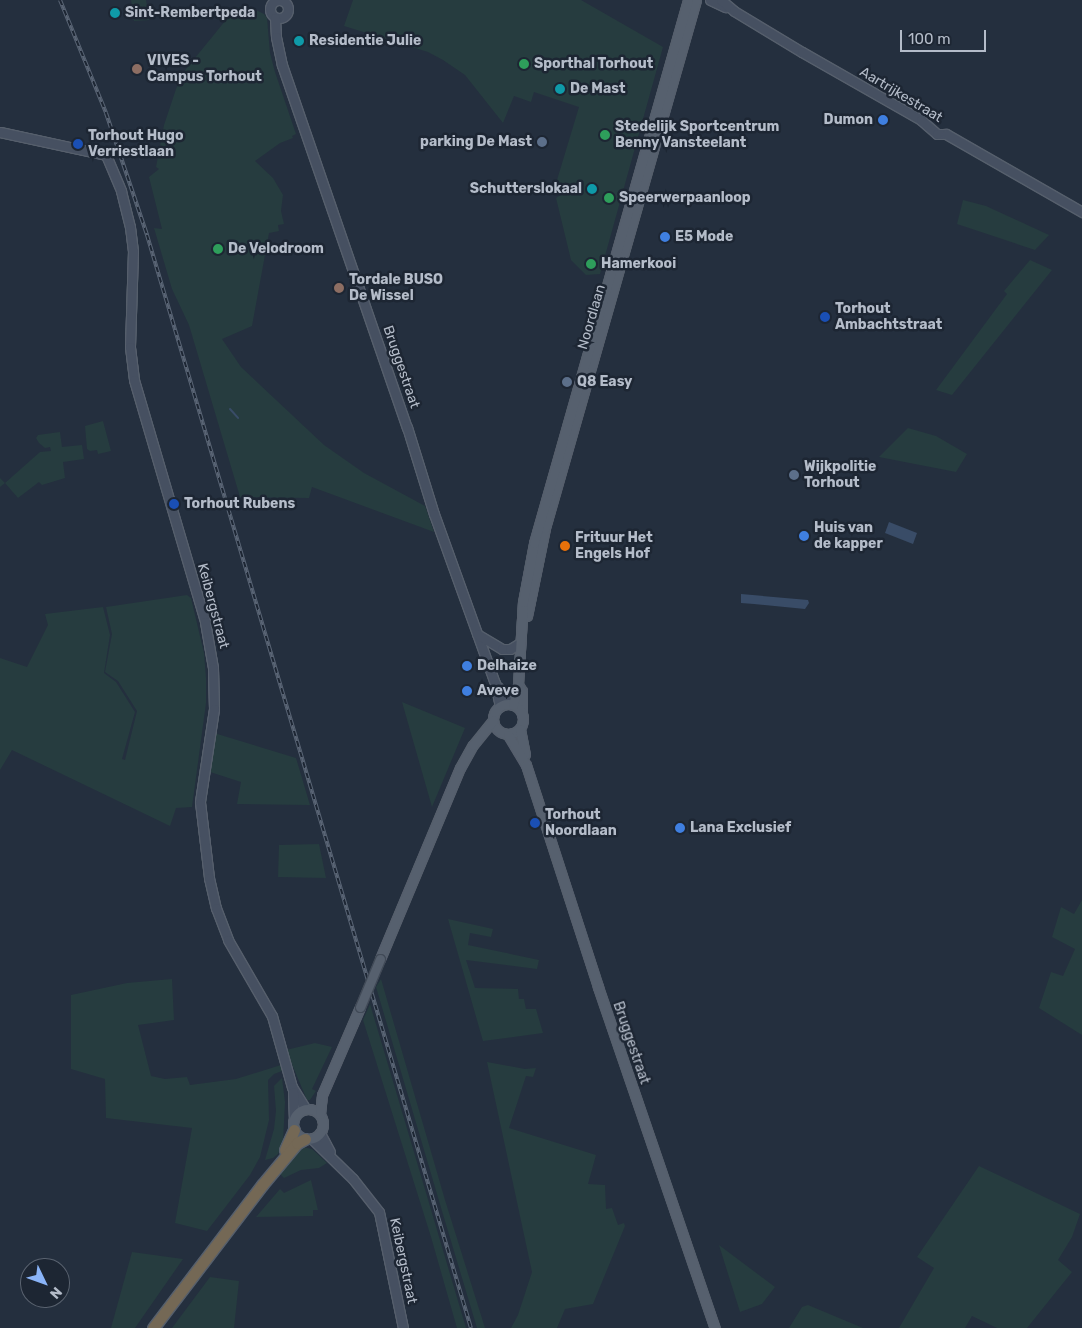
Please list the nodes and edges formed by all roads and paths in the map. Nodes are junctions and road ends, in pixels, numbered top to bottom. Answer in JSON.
{"nodes":[{"id":1,"x":277,"y":0,"type":"edge"},
{"id":2,"x":688,"y":0,"type":"edge"},
{"id":3,"x":696,"y":0,"type":"edge"},
{"id":4,"x":710,"y":0,"type":"edge"},
{"id":5,"x":721,"y":0,"type":"edge"},
{"id":6,"x":734,"y":11,"type":"junction"},
{"id":7,"x":279,"y":18,"type":"junction"},
{"id":8,"x":0,"y":132,"type":"edge"},
{"id":9,"x":1082,"y":212,"type":"edge"},
{"id":10,"x":477,"y":634,"type":"junction"},
{"id":11,"x":520,"y":642,"type":"junction"},
{"id":12,"x":518,"y":684,"type":"junction"},
{"id":13,"x":507,"y":705,"type":"junction"},
{"id":14,"x":522,"y":714,"type":"junction"},
{"id":15,"x":493,"y":720,"type":"junction"},
{"id":16,"x":520,"y":729,"type":"junction"},
{"id":17,"x":505,"y":734,"type":"junction"},
{"id":18,"x":478,"y":740,"type":"junction"},
{"id":19,"x":526,"y":766,"type":"junction"},
{"id":20,"x":292,"y":1087,"type":"junction"},
{"id":21,"x":322,"y":1095,"type":"junction"},
{"id":22,"x":308,"y":1109,"type":"junction"},
{"id":23,"x":320,"y":1114,"type":"junction"},
{"id":24,"x":294,"y":1124,"type":"junction"},
{"id":25,"x":320,"y":1133,"type":"junction"},
{"id":26,"x":308,"y":1139,"type":"junction"},
{"id":27,"x":332,"y":1156,"type":"junction"},
{"id":28,"x":262,"y":1185,"type":"junction"},
{"id":29,"x":153,"y":1328,"type":"edge"},
{"id":30,"x":403,"y":1328,"type":"edge"},
{"id":31,"x":715,"y":1328,"type":"edge"}],
"edges":[{"from":1,"to":7,"type":"street"},
{"from":1,"to":7,"type":"street"},
{"from":2,"to":11,"type":"main road","name":"Noordlaan"},
{"from":3,"to":11,"type":"main road","name":"Noordlaan"},
{"from":4,"to":6,"type":"street","name":"Aartrijkestraat"},
{"from":5,"to":6,"type":"street","name":"Aartrijkestraat"},
{"from":6,"to":9,"type":"street","name":"Aartrijkestraat"},
{"from":7,"to":10,"type":"street","name":"Bruggestraat"},
{"from":8,"to":20,"type":"street","name":"Keibergstraat"},
{"from":10,"to":11,"type":"street"},
{"from":10,"to":13,"type":"street","name":"Bruggestraat"},
{"from":11,"to":12,"type":"main road","name":"Noordlaan"},
{"from":12,"to":13,"type":"main road","name":"Noordlaan"},
{"from":12,"to":14,"type":"main road","name":"Noordlaan"},
{"from":13,"to":14,"type":"main road"},
{"from":13,"to":15,"type":"main road"},
{"from":14,"to":16,"type":"main road"},
{"from":15,"to":17,"type":"main road"},
{"from":15,"to":18,"type":"main road"},
{"from":16,"to":17,"type":"main road"},
{"from":16,"to":19,"type":"main road","name":"Bruggestraat"},
{"from":17,"to":18,"type":"main road"},
{"from":17,"to":19,"type":"main road","name":"Bruggestraat"},
{"from":18,"to":21,"type":"main road","bridge":true},
{"from":19,"to":31,"type":"main road","name":"Bruggestraat"},
{"from":20,"to":22,"type":"street","name":"Keibergstraat"},
{"from":20,"to":24,"type":"street","name":"Keibergstraat"},
{"from":21,"to":22,"type":"main road"},
{"from":21,"to":23,"type":"main road"},
{"from":22,"to":23,"type":"main road"},
{"from":22,"to":24,"type":"main road"},
{"from":23,"to":25,"type":"main road"},
{"from":24,"to":26,"type":"main road"},
{"from":24,"to":28,"type":"highway"},
{"from":25,"to":26,"type":"main road"},
{"from":25,"to":27,"type":"street","name":"Keibergstraat"},
{"from":26,"to":27,"type":"street","name":"Keibergstraat"},
{"from":26,"to":28,"type":"highway"},
{"from":27,"to":30,"type":"street","name":"Keibergstraat"},
{"from":28,"to":29,"type":"highway"}]}
